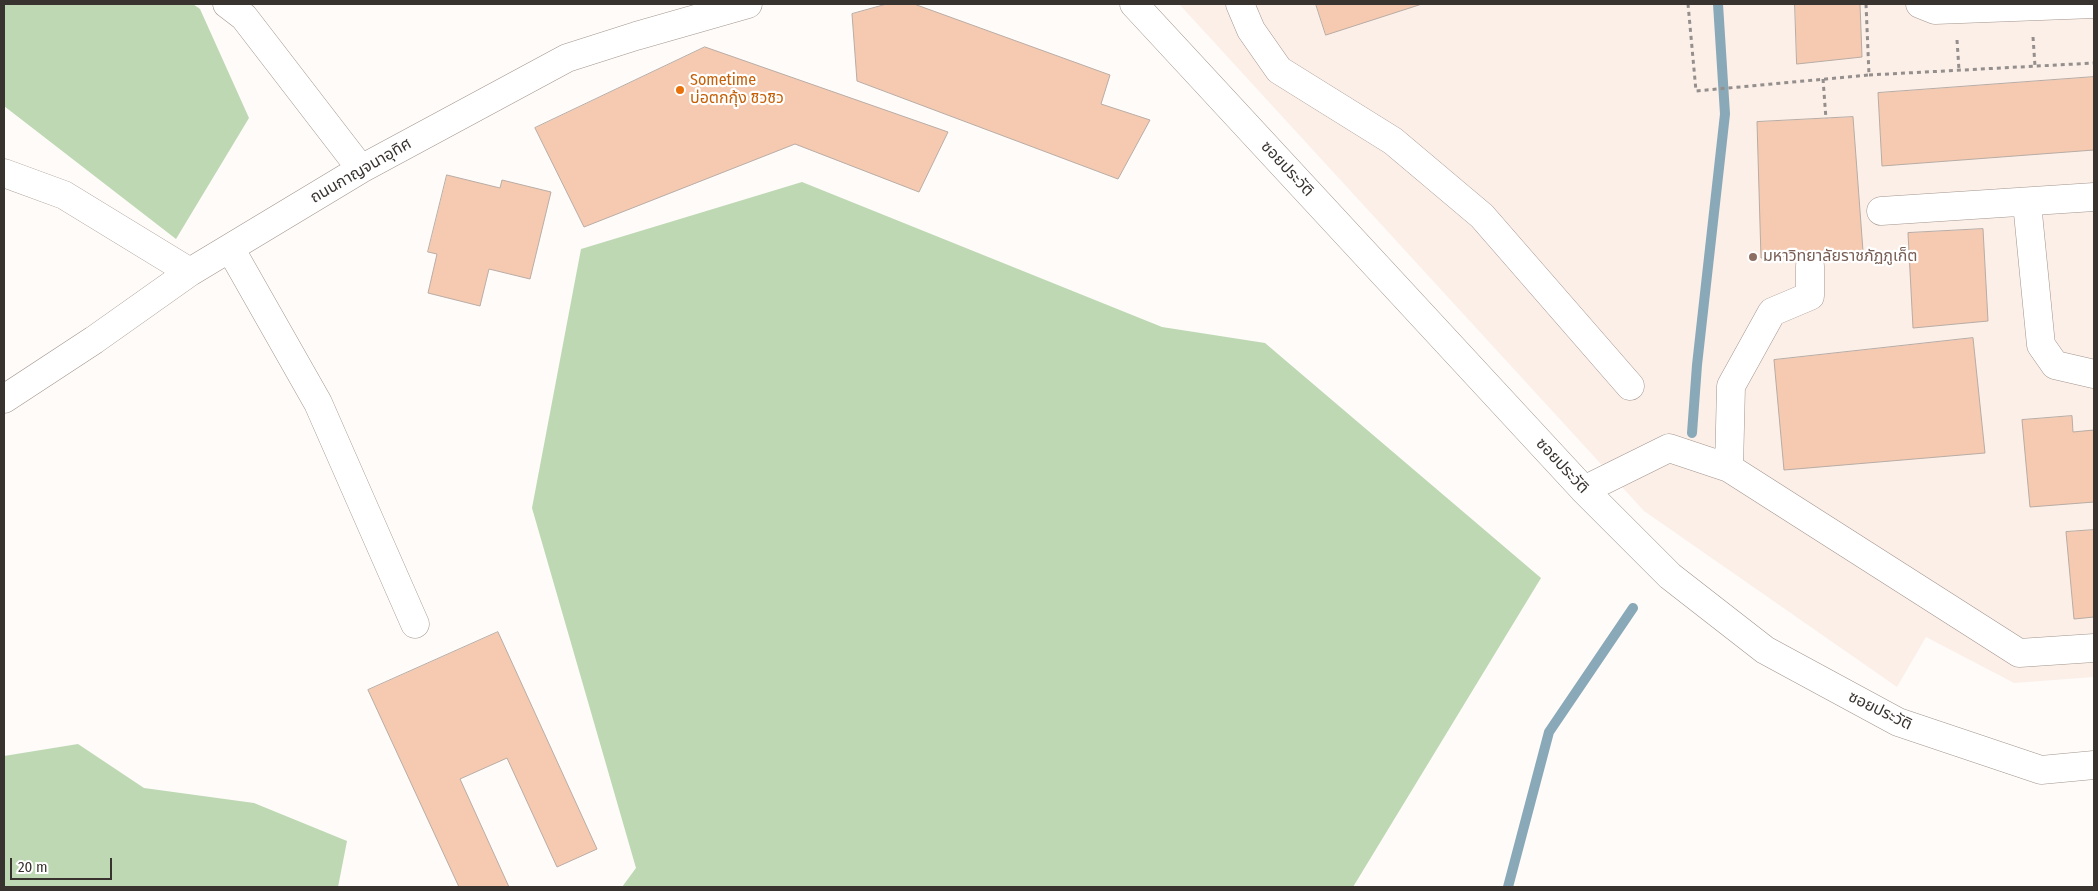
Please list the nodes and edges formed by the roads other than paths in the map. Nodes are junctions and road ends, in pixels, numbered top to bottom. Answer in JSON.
{"nodes":[{"id":1,"x":227,"y":4,"type":"edge"},
{"id":2,"x":748,"y":4,"type":"edge"},
{"id":3,"x":1134,"y":4,"type":"edge"},
{"id":4,"x":1240,"y":4,"type":"edge"},
{"id":5,"x":1920,"y":4,"type":"edge"},
{"id":6,"x":2094,"y":4,"type":"edge"},
{"id":7,"x":701,"y":10,"type":"edge"},
{"id":8,"x":361,"y":169,"type":"junction"},
{"id":9,"x":4,"y":173,"type":"edge"},
{"id":10,"x":2094,"y":197,"type":"edge"},
{"id":11,"x":2027,"y":203,"type":"junction"},
{"id":12,"x":1881,"y":211,"type":"dead end"},
{"id":13,"x":230,"y":248,"type":"junction"},
{"id":14,"x":1810,"y":266,"type":"dead end"},
{"id":15,"x":190,"y":272,"type":"junction"},
{"id":16,"x":2094,"y":374,"type":"edge"},
{"id":17,"x":1630,"y":386,"type":"dead end"},
{"id":18,"x":4,"y":399,"type":"edge"},
{"id":19,"x":1729,"y":468,"type":"junction"},
{"id":20,"x":1584,"y":490,"type":"junction"},
{"id":21,"x":415,"y":624,"type":"dead end"},
{"id":22,"x":2094,"y":648,"type":"edge"},
{"id":23,"x":2094,"y":766,"type":"edge"}],
"edges":[{"from":1,"to":8,"type":"street"},
{"from":2,"to":7,"type":"street","name":"ถนนกาญจนาอุทิศ"},
{"from":3,"to":20,"type":"street","name":"ซอยประวัติ"},
{"from":4,"to":17,"type":"street"},
{"from":5,"to":6,"type":"street"},
{"from":7,"to":8,"type":"street","name":"ถนนกาญจนาอุทิศ"},
{"from":8,"to":13,"type":"street","name":"ถนนกาญจนาอุทิศ"},
{"from":9,"to":15,"type":"street"},
{"from":10,"to":11,"type":"street"},
{"from":11,"to":12,"type":"street"},
{"from":11,"to":16,"type":"street"},
{"from":13,"to":15,"type":"street","name":"ถนนกาญจนาอุทิศ"},
{"from":13,"to":21,"type":"street"},
{"from":14,"to":19,"type":"street"},
{"from":15,"to":18,"type":"street","name":"ถนนกาญจนาอุทิศ"},
{"from":19,"to":20,"type":"street"},
{"from":19,"to":22,"type":"street"},
{"from":20,"to":23,"type":"street","name":"ซอยประวัติ"}]}
